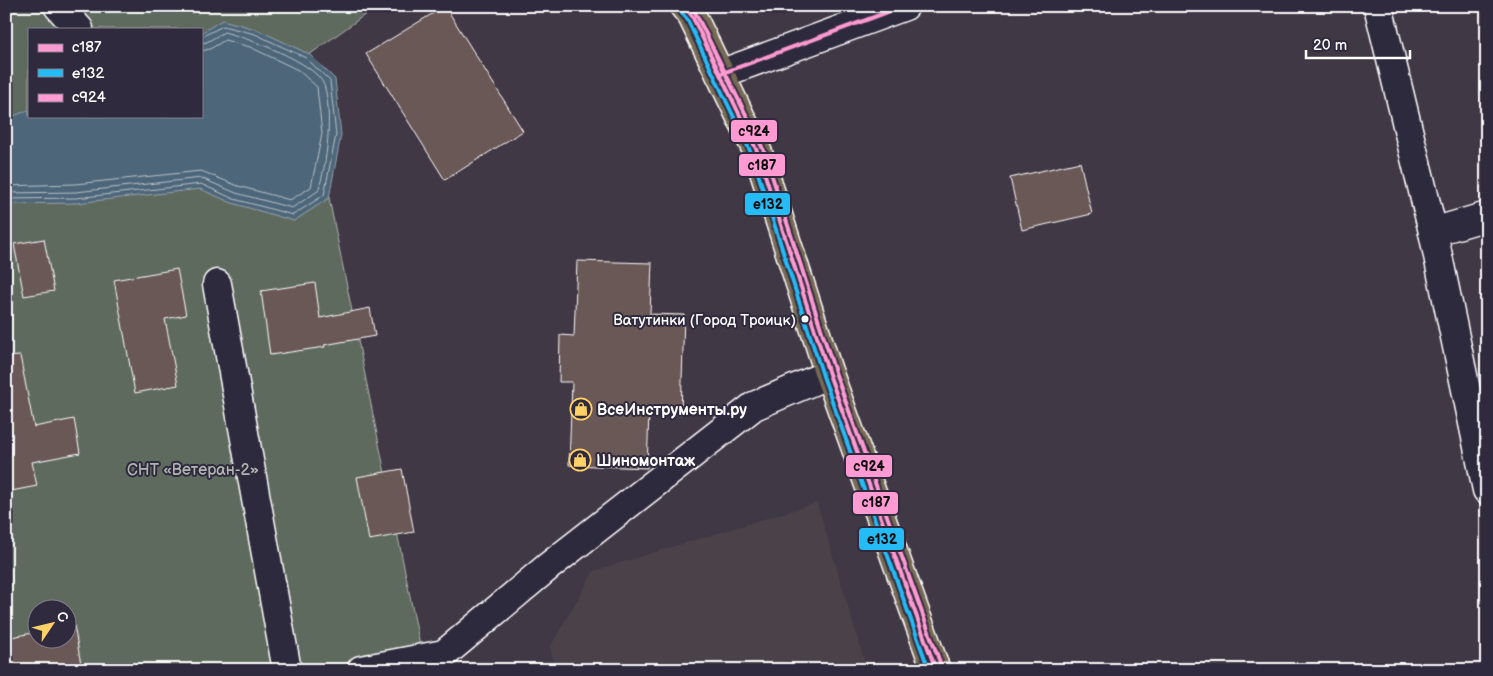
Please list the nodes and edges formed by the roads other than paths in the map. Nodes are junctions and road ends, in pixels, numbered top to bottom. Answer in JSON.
{"nodes":[{"id":1,"x":58,"y":6,"type":"edge"},
{"id":2,"x":684,"y":6,"type":"edge"},
{"id":3,"x":905,"y":6,"type":"edge"},
{"id":4,"x":1378,"y":6,"type":"edge"},
{"id":5,"x":78,"y":28,"type":"edge"},
{"id":6,"x":720,"y":74,"type":"junction"},
{"id":7,"x":1487,"y":216,"type":"edge"},
{"id":8,"x":1433,"y":232,"type":"junction"},
{"id":9,"x":217,"y":284,"type":"dead end"},
{"id":10,"x":829,"y":374,"type":"junction"},
{"id":11,"x":1487,"y":490,"type":"edge"},
{"id":12,"x":287,"y":670,"type":"edge"},
{"id":13,"x":361,"y":670,"type":"edge"},
{"id":14,"x":936,"y":670,"type":"edge"}],
"edges":[{"from":1,"to":5,"type":"street"},
{"from":2,"to":6,"type":"main road"},
{"from":3,"to":6,"type":"street"},
{"from":4,"to":8,"type":"street"},
{"from":6,"to":10,"type":"main road"},
{"from":7,"to":8,"type":"street"},
{"from":8,"to":11,"type":"street"},
{"from":9,"to":12,"type":"street"},
{"from":10,"to":13,"type":"street"},
{"from":10,"to":14,"type":"main road"}]}
